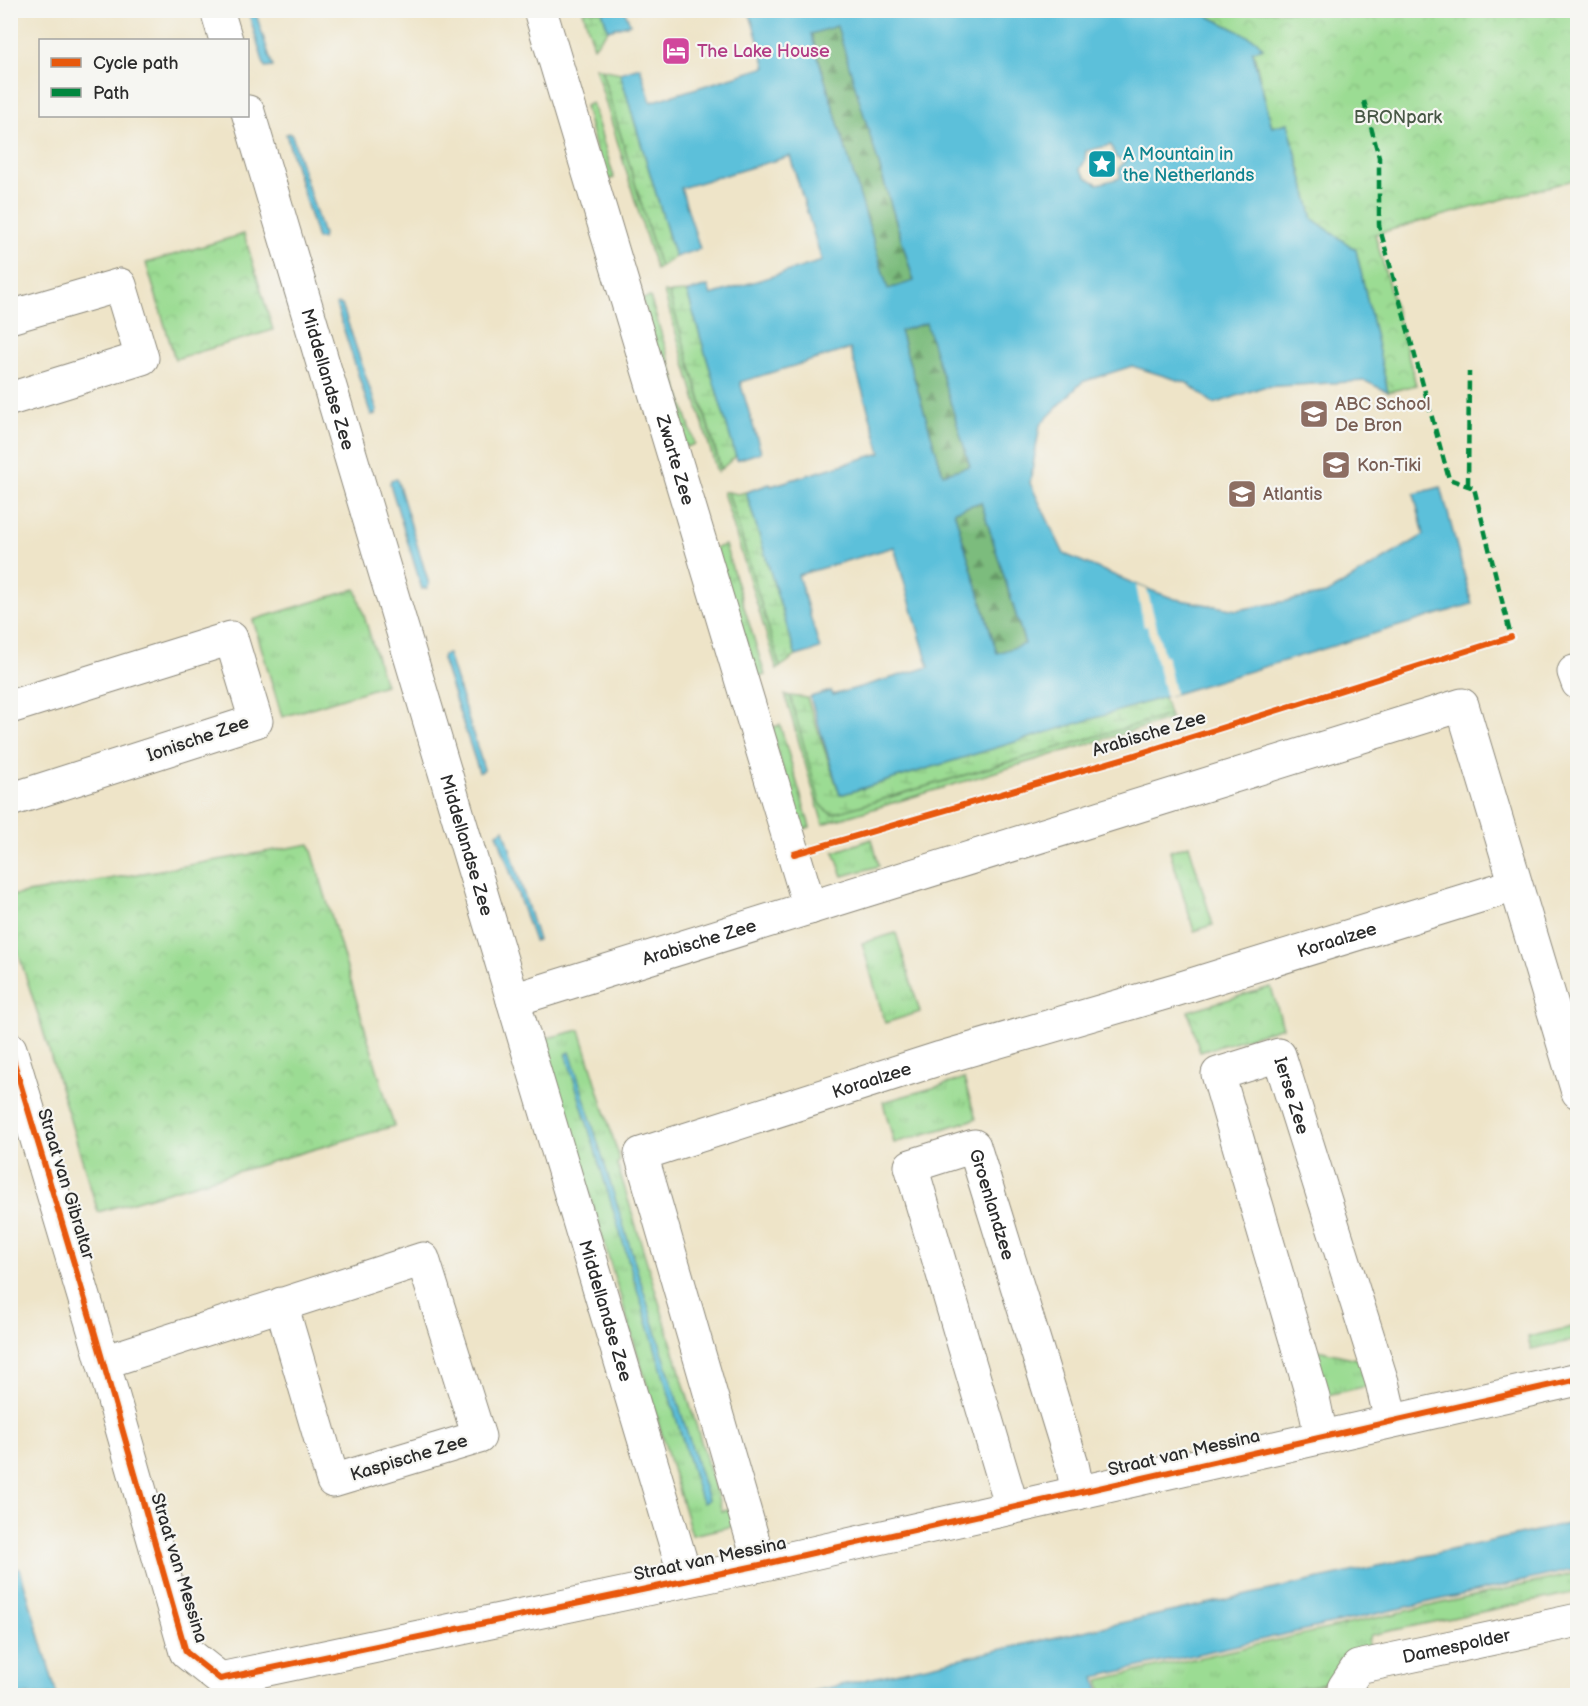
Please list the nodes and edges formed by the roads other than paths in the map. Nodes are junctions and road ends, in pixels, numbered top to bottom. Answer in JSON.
{"nodes":[{"id":1,"x":217,"y":10,"type":"edge"},
{"id":2,"x":540,"y":10,"type":"edge"},
{"id":3,"x":226,"y":39,"type":"edge"},
{"id":4,"x":249,"y":115,"type":"edge"},
{"id":5,"x":10,"y":317,"type":"edge"},
{"id":6,"x":10,"y":399,"type":"edge"},
{"id":7,"x":1578,"y":671,"type":"edge"},
{"id":8,"x":1578,"y":683,"type":"edge"},
{"id":9,"x":10,"y":708,"type":"edge"},
{"id":10,"x":10,"y":800,"type":"edge"},
{"id":11,"x":1515,"y":885,"type":"junction"},
{"id":12,"x":810,"y":908,"type":"junction"},
{"id":13,"x":513,"y":1000,"type":"junction"},
{"id":14,"x":10,"y":1049,"type":"edge"},
{"id":15,"x":1578,"y":1092,"type":"edge"},
{"id":16,"x":281,"y":1304,"type":"junction"},
{"id":17,"x":93,"y":1327,"type":"joint"},
{"id":18,"x":104,"y":1362,"type":"junction"},
{"id":19,"x":1578,"y":1379,"type":"edge"},
{"id":20,"x":1390,"y":1421,"type":"junction"},
{"id":21,"x":1321,"y":1436,"type":"junction"},
{"id":22,"x":1077,"y":1493,"type":"junction"},
{"id":23,"x":1012,"y":1507,"type":"junction"},
{"id":24,"x":760,"y":1565,"type":"junction"},
{"id":25,"x":686,"y":1580,"type":"junction"},
{"id":26,"x":1578,"y":1620,"type":"edge"},
{"id":27,"x":1345,"y":1692,"type":"edge"}],
"edges":[{"from":1,"to":3,"type":"street"},
{"from":2,"to":12,"type":"street","name":"Zwarte Zee"},
{"from":4,"to":13,"type":"street","name":"Middellandse Zee"},
{"from":5,"to":6,"type":"street"},
{"from":7,"to":8,"type":"street"},
{"from":9,"to":10,"type":"street","name":"Ionische Zee"},
{"from":11,"to":12,"type":"street","name":"Arabische Zee"},
{"from":11,"to":15,"type":"street","name":"Arabische Zee"},
{"from":11,"to":24,"type":"street","name":"Koraalzee"},
{"from":12,"to":13,"type":"street","name":"Arabische Zee"},
{"from":13,"to":25,"type":"street","name":"Middellandse Zee"},
{"from":14,"to":17,"type":"street","name":"Straat van Gibraltar"},
{"from":16,"to":16,"type":"street","name":"Kaspische Zee"},
{"from":16,"to":18,"type":"street","name":"Kaspische Zee"},
{"from":17,"to":18,"type":"street","name":"Straat van Messina"},
{"from":18,"to":25,"type":"street","name":"Straat van Messina"},
{"from":19,"to":20,"type":"street","name":"Straat van Messina"},
{"from":20,"to":21,"type":"street","name":"Straat van Messina"},
{"from":20,"to":21,"type":"street","name":"Ierse Zee"},
{"from":21,"to":22,"type":"street","name":"Straat van Messina"},
{"from":22,"to":23,"type":"street","name":"Straat van Messina"},
{"from":22,"to":23,"type":"street","name":"Groenlandzee"},
{"from":23,"to":24,"type":"street","name":"Straat van Messina"},
{"from":24,"to":25,"type":"street","name":"Straat van Messina"},
{"from":26,"to":27,"type":"street","name":"Damespolder"}]}
